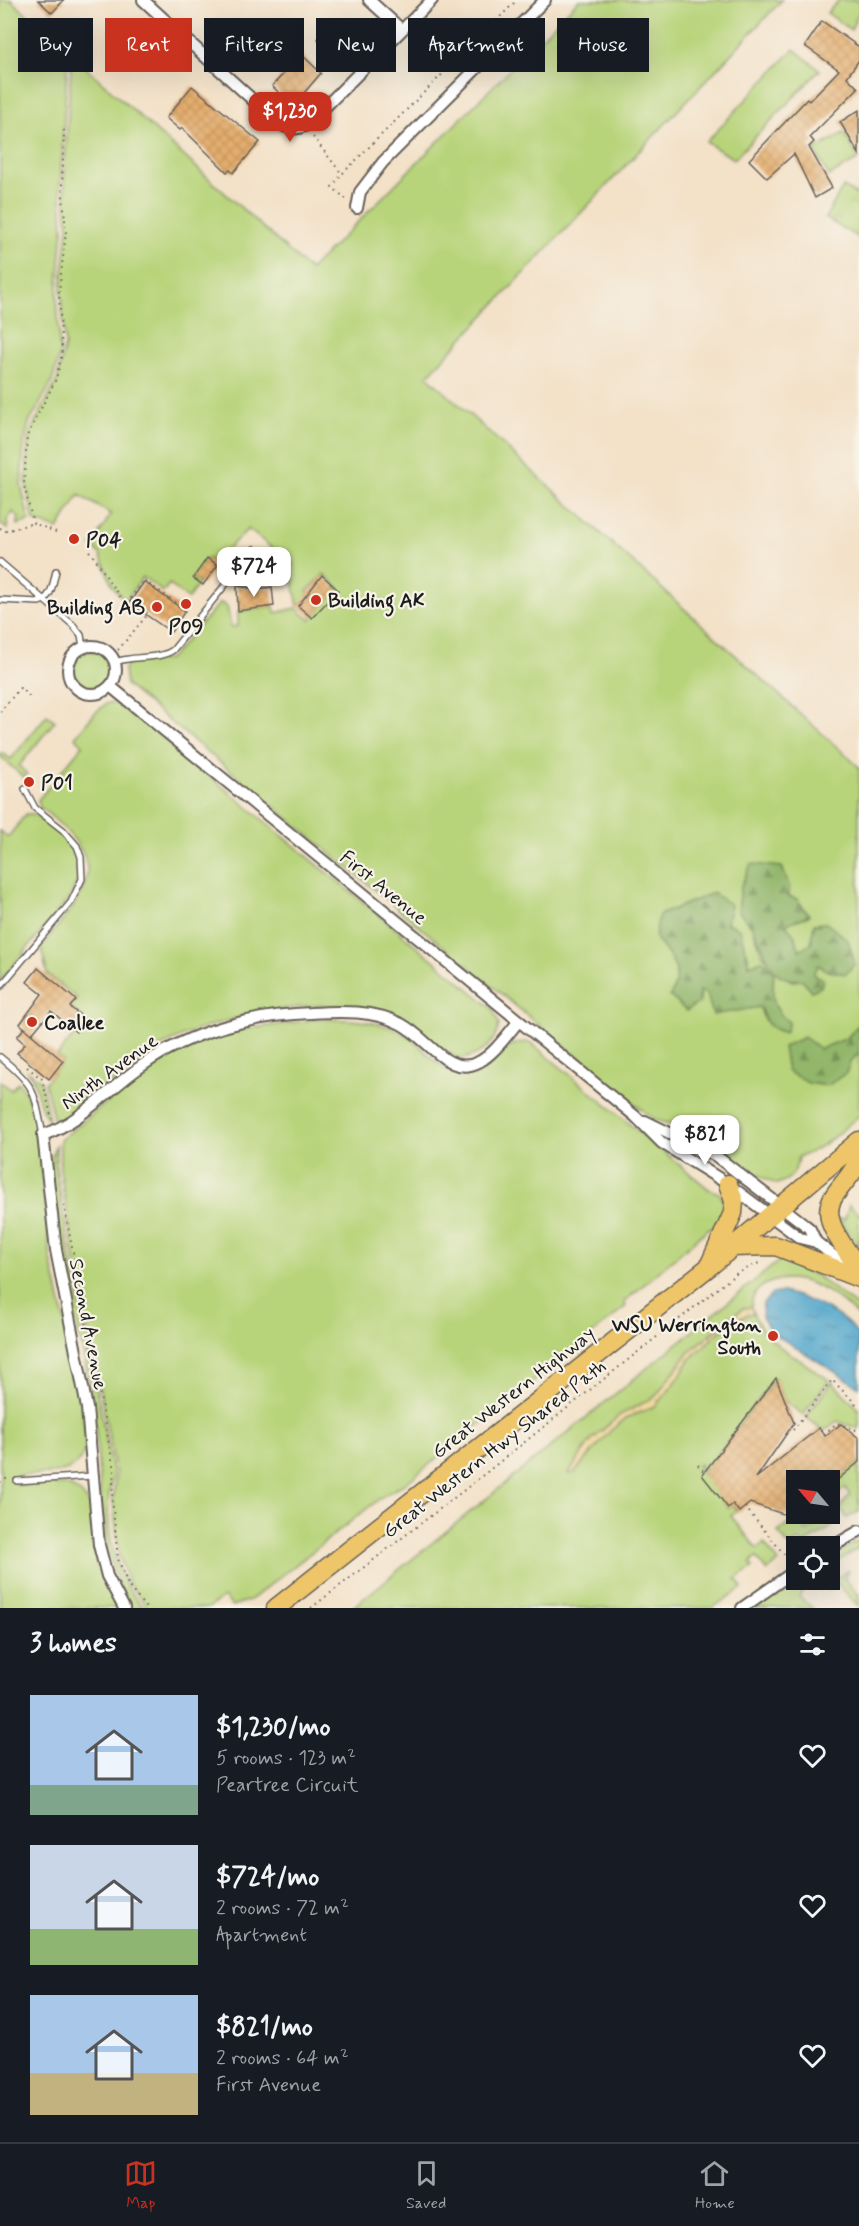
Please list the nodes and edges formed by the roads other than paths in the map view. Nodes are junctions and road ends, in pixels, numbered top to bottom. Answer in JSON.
{"nodes":[{"id":1,"x":143,"y":0,"type":"edge"},
{"id":2,"x":369,"y":0,"type":"edge"},
{"id":3,"x":432,"y":0,"type":"edge"},
{"id":4,"x":545,"y":0,"type":"edge"},
{"id":5,"x":402,"y":30,"type":"junction"},
{"id":6,"x":357,"y":208,"type":"dead end"},
{"id":7,"x":254,"y":549,"type":"dead end"},
{"id":8,"x":0,"y":562,"type":"edge"},
{"id":9,"x":56,"y":571,"type":"dead end"},
{"id":10,"x":0,"y":600,"type":"edge"},
{"id":11,"x":45,"y":600,"type":"junction"},
{"id":12,"x":83,"y":647,"type":"junction"},
{"id":13,"x":114,"y":660,"type":"junction"},
{"id":14,"x":110,"y":686,"type":"junction"},
{"id":15,"x":25,"y":789,"type":"dead end"},
{"id":16,"x":0,"y":987,"type":"edge"},
{"id":17,"x":519,"y":1021,"type":"junction"},
{"id":18,"x":0,"y":1057,"type":"edge"},
{"id":19,"x":635,"y":1116,"type":"junction"},
{"id":20,"x":43,"y":1135,"type":"junction"},
{"id":21,"x":859,"y":1141,"type":"edge"},
{"id":22,"x":859,"y":1158,"type":"edge"},
{"id":23,"x":728,"y":1184,"type":"junction"},
{"id":24,"x":776,"y":1211,"type":"junction"},
{"id":25,"x":732,"y":1247,"type":"junction"},
{"id":26,"x":710,"y":1266,"type":"junction"},
{"id":27,"x":859,"y":1270,"type":"edge"},
{"id":28,"x":859,"y":1277,"type":"edge"},
{"id":29,"x":94,"y":1476,"type":"junction"},
{"id":30,"x":16,"y":1481,"type":"dead end"},
{"id":31,"x":859,"y":1531,"type":"edge"},
{"id":32,"x":840,"y":1542,"type":"edge"},
{"id":33,"x":786,"y":1573,"type":"edge"},
{"id":34,"x":124,"y":1608,"type":"edge"},
{"id":35,"x":276,"y":1608,"type":"edge"},
{"id":36,"x":742,"y":1608,"type":"edge"}],
"edges":[{"from":1,"to":5,"type":"street"},
{"from":2,"to":5,"type":"street"},
{"from":3,"to":5,"type":"street"},
{"from":4,"to":6,"type":"street"},
{"from":7,"to":13,"type":"lane"},
{"from":8,"to":11,"type":"lane"},
{"from":9,"to":11,"type":"lane"},
{"from":10,"to":11,"type":"lane"},
{"from":11,"to":12,"type":"lane"},
{"from":12,"to":13,"type":"street"},
{"from":12,"to":14,"type":"street"},
{"from":13,"to":14,"type":"street"},
{"from":14,"to":17,"type":"street","name":"First Avenue"},
{"from":15,"to":16,"type":"lane"},
{"from":17,"to":19,"type":"street","name":"First Avenue"},
{"from":17,"to":20,"type":"street","name":"Ninth Avenue"},
{"from":18,"to":20,"type":"lane","name":"Second Avenue"},
{"from":19,"to":23,"type":"street","name":"First Avenue"},
{"from":19,"to":24,"type":"street","name":"First Avenue"},
{"from":20,"to":29,"type":"street","name":"Second Avenue"},
{"from":21,"to":24,"type":"highway","name":"Great Western Highway"},
{"from":22,"to":27,"type":"highway"},
{"from":23,"to":24,"type":"street","name":"First Avenue"},
{"from":23,"to":26,"type":"highway"},
{"from":24,"to":25,"type":"highway","name":"Great Western Highway"},
{"from":24,"to":28,"type":"street","name":"First Avenue"},
{"from":25,"to":26,"type":"highway","name":"Great Western Highway"},
{"from":25,"to":28,"type":"highway"},
{"from":26,"to":35,"type":"highway","name":"Great Western Highway"},
{"from":29,"to":30,"type":"lane"},
{"from":29,"to":34,"type":"street","name":"Second Avenue"},
{"from":31,"to":32,"type":"street"},
{"from":33,"to":36,"type":"street"}]}
